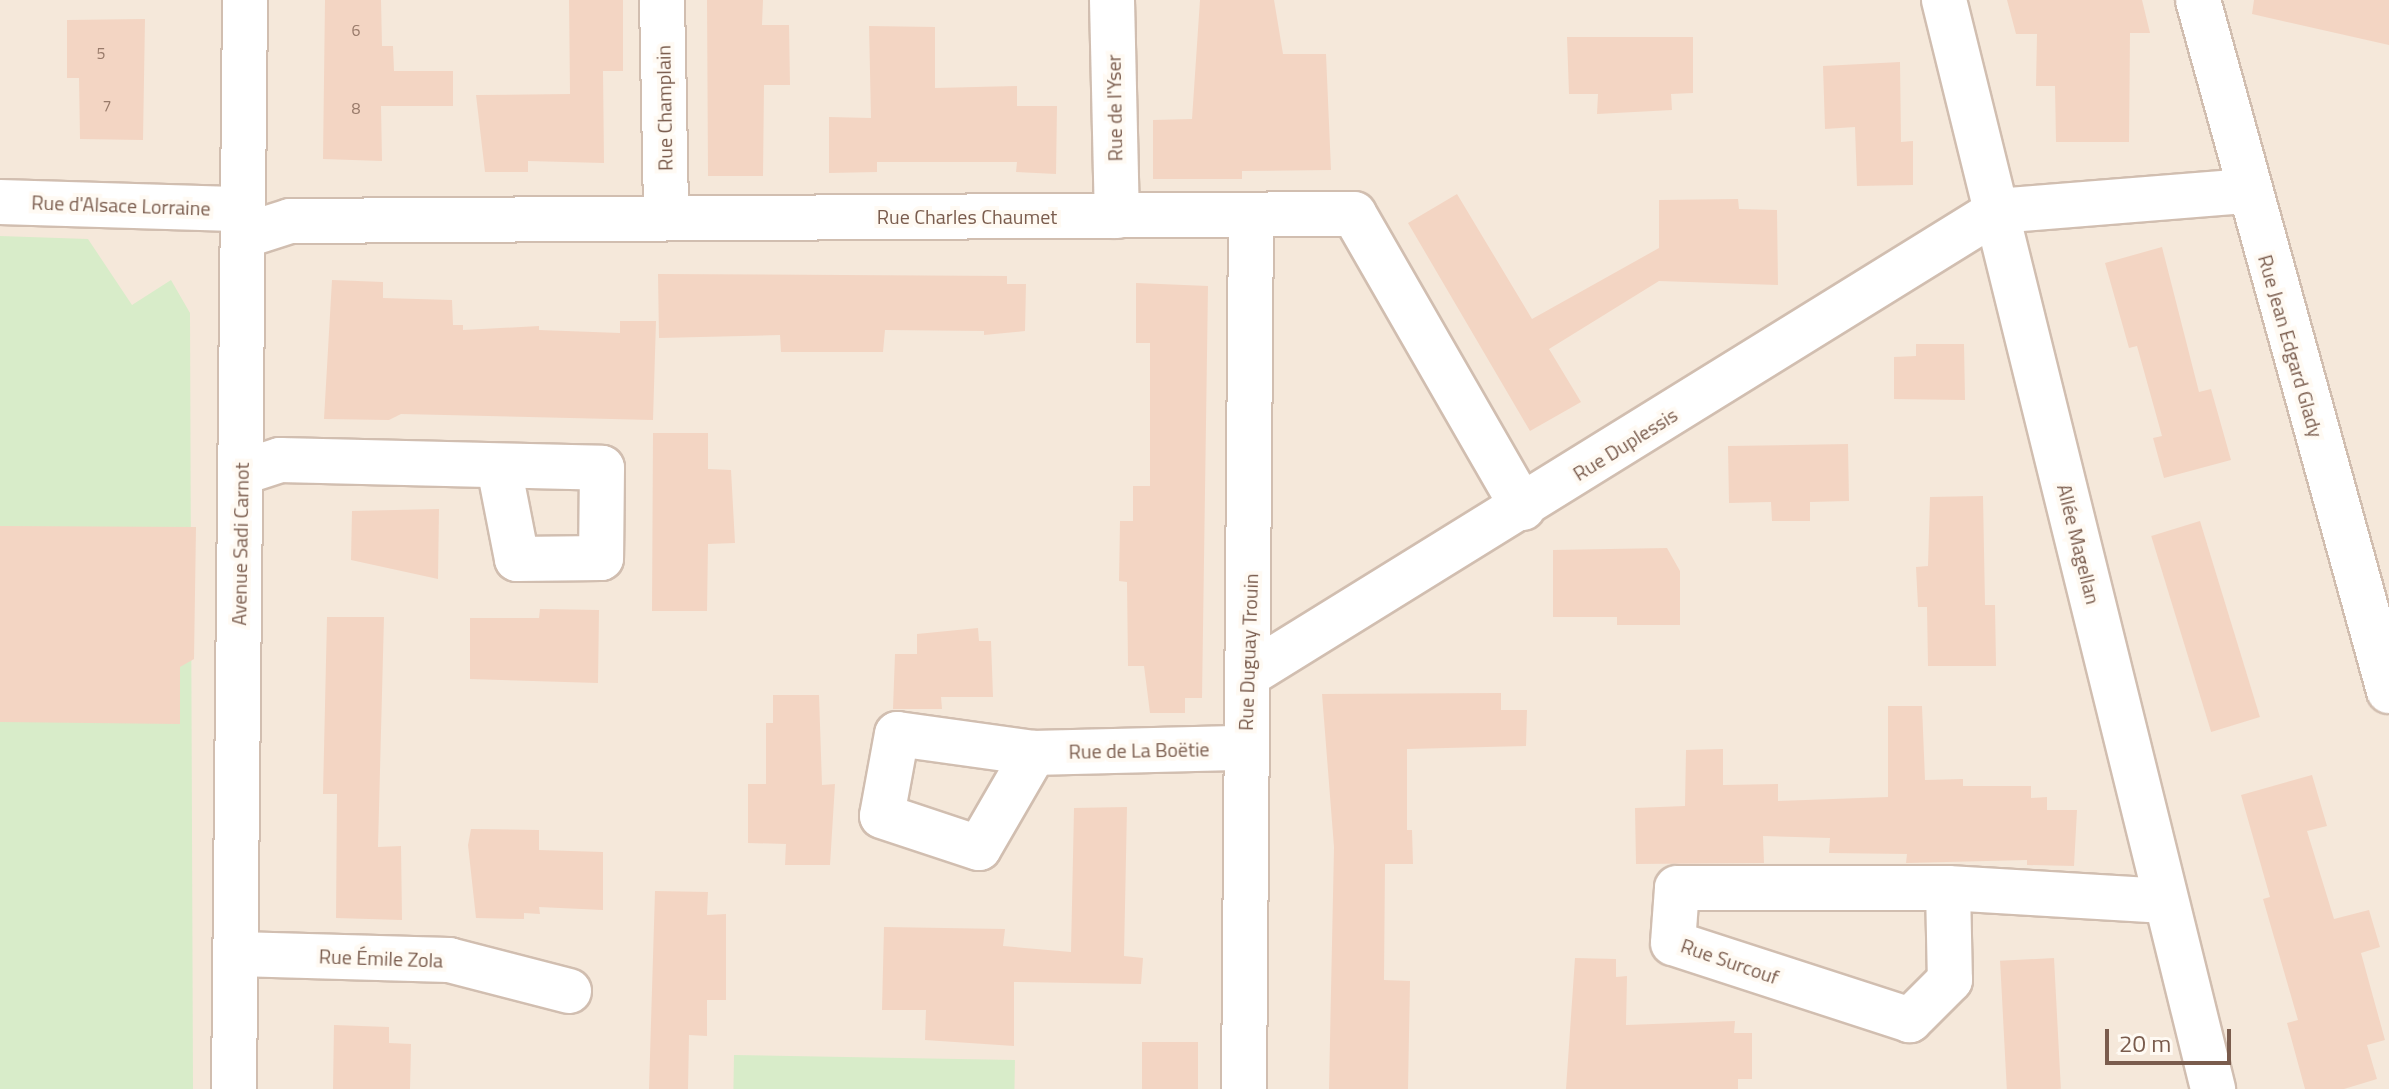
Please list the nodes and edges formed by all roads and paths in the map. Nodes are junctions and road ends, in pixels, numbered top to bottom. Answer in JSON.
{"nodes":[{"id":1,"x":245,"y":0,"type":"edge"},
{"id":2,"x":662,"y":0,"type":"edge"},
{"id":3,"x":1112,"y":0,"type":"edge"},
{"id":4,"x":1944,"y":0,"type":"edge"},
{"id":5,"x":2198,"y":0,"type":"edge"},
{"id":6,"x":2247,"y":191,"type":"junction"},
{"id":7,"x":0,"y":202,"type":"edge"},
{"id":8,"x":1997,"y":211,"type":"junction"},
{"id":9,"x":666,"y":216,"type":"junction"},
{"id":10,"x":1117,"y":216,"type":"junction"},
{"id":11,"x":1251,"y":216,"type":"junction"},
{"id":12,"x":243,"y":223,"type":"junction"},
{"id":13,"x":499,"y":467,"type":"dead end"},
{"id":14,"x":240,"y":473,"type":"junction"},
{"id":15,"x":1523,"y":508,"type":"junction"},
{"id":16,"x":1251,"y":673,"type":"junction"},
{"id":17,"x":2389,"y":691,"type":"edge"},
{"id":18,"x":1244,"y":748,"type":"junction"},
{"id":19,"x":1034,"y":753,"type":"dead end"},
{"id":20,"x":1948,"y":888,"type":"junction"},
{"id":21,"x":2166,"y":901,"type":"junction"},
{"id":22,"x":237,"y":954,"type":"junction"},
{"id":23,"x":569,"y":991,"type":"dead end"},
{"id":24,"x":234,"y":1089,"type":"edge"},
{"id":25,"x":1244,"y":1089,"type":"edge"},
{"id":26,"x":2213,"y":1089,"type":"edge"}],
"edges":[{"from":1,"to":12,"type":"street","name":"Avenue Sadi Carnot"},
{"from":2,"to":9,"type":"street","name":"Rue Champlain"},
{"from":3,"to":10,"type":"street","name":"Rue de l'Yser"},
{"from":4,"to":8,"type":"street","name":"Allée Magellan"},
{"from":5,"to":6,"type":"street","name":"Rue Jean Edgard Glady"},
{"from":6,"to":8,"type":"street"},
{"from":6,"to":17,"type":"street","name":"Rue Jean Edgard Glady"},
{"from":7,"to":12,"type":"street","name":"Rue d'Alsace Lorraine"},
{"from":8,"to":15,"type":"street","name":"Rue Duplessis"},
{"from":8,"to":21,"type":"street","name":"Allée Magellan"},
{"from":9,"to":10,"type":"street","name":"Rue Charles Chaumet"},
{"from":9,"to":12,"type":"street","name":"Rue Charles Chaumet"},
{"from":10,"to":11,"type":"street","name":"Rue Charles Chaumet"},
{"from":11,"to":15,"type":"street","name":"Rue Charles Chaumet"},
{"from":11,"to":16,"type":"street","name":"Rue Duguay Trouin"},
{"from":12,"to":14,"type":"street","name":"Avenue Sadi Carnot"},
{"from":13,"to":14,"type":"street"},
{"from":14,"to":22,"type":"street","name":"Avenue Sadi Carnot"},
{"from":15,"to":16,"type":"street","name":"Rue Duplessis"},
{"from":16,"to":18,"type":"street","name":"Rue Duguay Trouin"},
{"from":18,"to":19,"type":"street","name":"Rue de La Boëtie"},
{"from":18,"to":25,"type":"street","name":"Rue Duguay Trouin"},
{"from":20,"to":20,"type":"street","name":"Rue Surcouf"},
{"from":20,"to":21,"type":"street","name":"Rue Surcouf"},
{"from":21,"to":26,"type":"street","name":"Allée Magellan"},
{"from":22,"to":23,"type":"street","name":"Rue Émile Zola"},
{"from":22,"to":24,"type":"street","name":"Avenue Sadi Carnot"}]}
